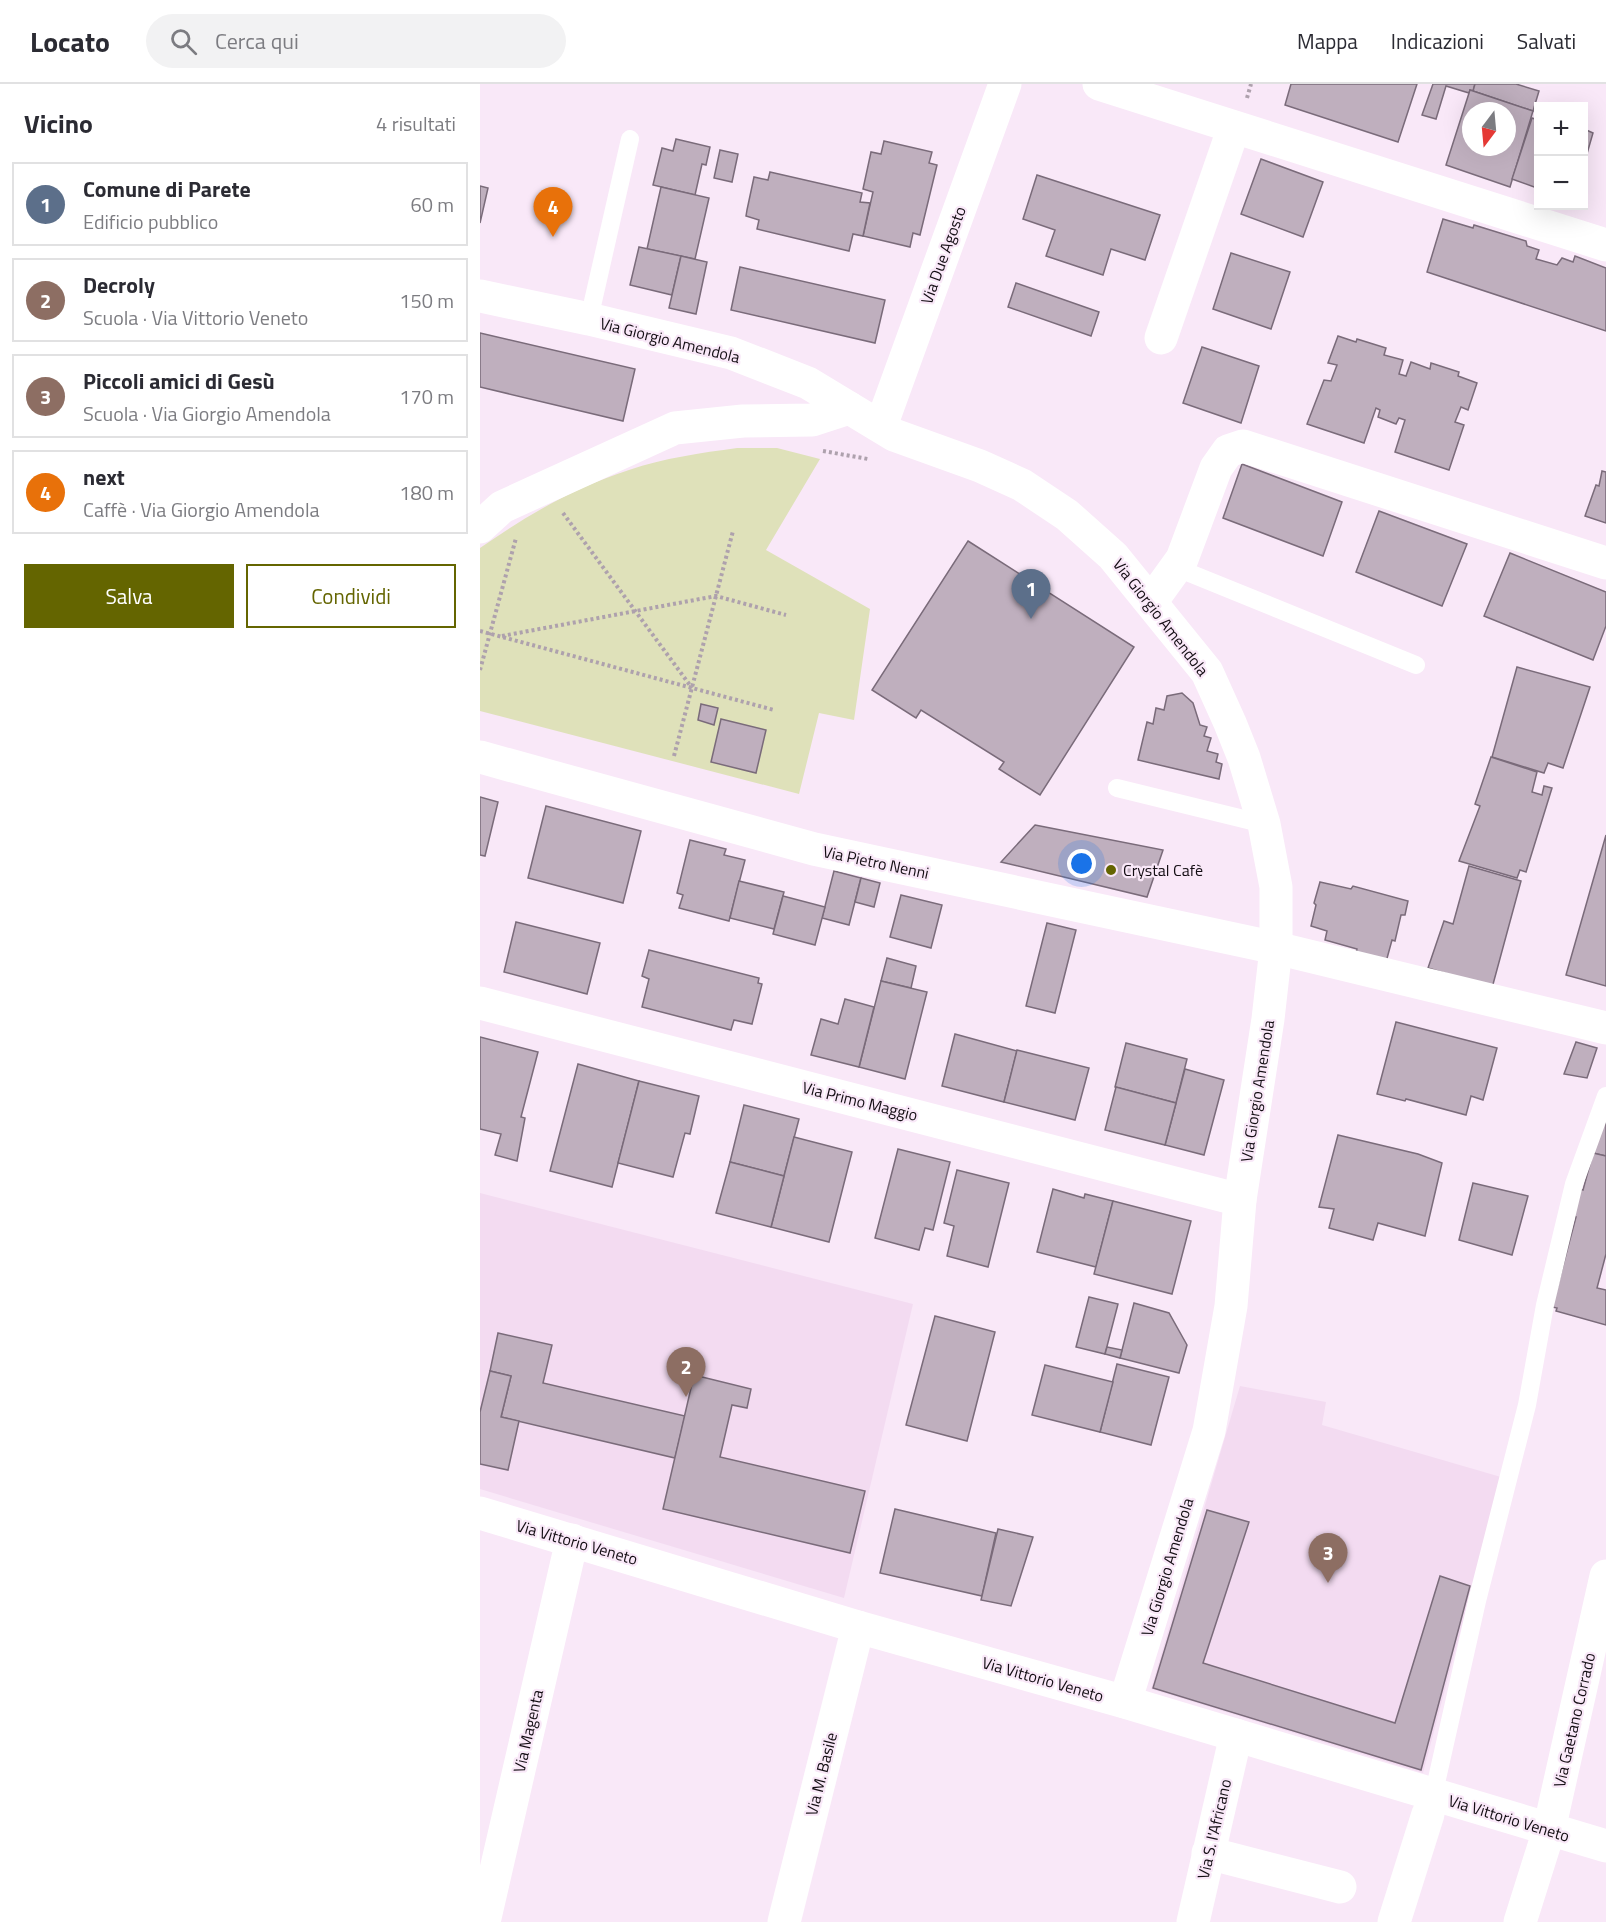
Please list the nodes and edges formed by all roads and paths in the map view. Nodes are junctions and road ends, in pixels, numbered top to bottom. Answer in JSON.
{"nodes":[{"id":1,"x":1005,"y":84,"type":"edge"},
{"id":2,"x":1099,"y":84,"type":"edge"},
{"id":3,"x":1234,"y":127,"type":"junction"},
{"id":4,"x":630,"y":139,"type":"dead end"},
{"id":5,"x":1606,"y":245,"type":"edge"},
{"id":6,"x":480,"y":296,"type":"edge"},
{"id":7,"x":590,"y":319,"type":"junction"},
{"id":8,"x":1161,"y":338,"type":"dead end"},
{"id":9,"x":849,"y":408,"type":"junction"},
{"id":10,"x":881,"y":426,"type":"junction"},
{"id":11,"x":822,"y":451,"type":"dead end"},
{"id":12,"x":877,"y":461,"type":"dead end"},
{"id":13,"x":559,"y":507,"type":"dead end"},
{"id":14,"x":480,"y":527,"type":"edge"},
{"id":15,"x":733,"y":531,"type":"dead end"},
{"id":16,"x":516,"y":537,"type":"dead end"},
{"id":17,"x":1606,"y":563,"type":"edge"},
{"id":18,"x":1177,"y":567,"type":"junction"},
{"id":19,"x":716,"y":596,"type":"junction"},
{"id":20,"x":1151,"y":603,"type":"junction"},
{"id":21,"x":637,"y":610,"type":"junction"},
{"id":22,"x":786,"y":615,"type":"dead end"},
{"id":23,"x":480,"y":631,"type":"edge"},
{"id":24,"x":490,"y":634,"type":"junction"},
{"id":25,"x":500,"y":637,"type":"junction"},
{"id":26,"x":1416,"y":665,"type":"dead end"},
{"id":27,"x":480,"y":670,"type":"edge"},
{"id":28,"x":692,"y":688,"type":"junction"},
{"id":29,"x":774,"y":710,"type":"dead end"},
{"id":30,"x":675,"y":756,"type":"dead end"},
{"id":31,"x":480,"y":757,"type":"edge"},
{"id":32,"x":1117,"y":788,"type":"dead end"},
{"id":33,"x":1264,"y":824,"type":"junction"},
{"id":34,"x":1276,"y":948,"type":"junction"},
{"id":35,"x":480,"y":1003,"type":"edge"},
{"id":36,"x":1606,"y":1028,"type":"edge"},
{"id":37,"x":1606,"y":1095,"type":"edge"},
{"id":38,"x":1240,"y":1200,"type":"junction"},
{"id":39,"x":480,"y":1514,"type":"edge"},
{"id":40,"x":572,"y":1540,"type":"junction"},
{"id":41,"x":1606,"y":1576,"type":"edge"},
{"id":42,"x":858,"y":1627,"type":"junction"},
{"id":43,"x":1125,"y":1702,"type":"junction"},
{"id":44,"x":1236,"y":1735,"type":"junction"},
{"id":45,"x":1433,"y":1802,"type":"junction"},
{"id":46,"x":1549,"y":1830,"type":"junction"},
{"id":47,"x":1606,"y":1846,"type":"edge"},
{"id":48,"x":1208,"y":1853,"type":"junction"},
{"id":49,"x":1340,"y":1887,"type":"dead end"},
{"id":50,"x":484,"y":1922,"type":"edge"},
{"id":51,"x":784,"y":1922,"type":"edge"},
{"id":52,"x":1193,"y":1922,"type":"edge"},
{"id":53,"x":1394,"y":1922,"type":"edge"},
{"id":54,"x":1520,"y":1922,"type":"edge"}],
"edges":[{"from":1,"to":10,"type":"street","name":"Via Due Agosto"},
{"from":2,"to":3,"type":"street"},
{"from":3,"to":5,"type":"street"},
{"from":3,"to":8,"type":"street"},
{"from":4,"to":7,"type":"lane"},
{"from":6,"to":7,"type":"street","name":"Via Giorgio Amendola"},
{"from":7,"to":9,"type":"street","name":"Via Giorgio Amendola"},
{"from":9,"to":10,"type":"street","name":"Via Giorgio Amendola"},
{"from":9,"to":14,"type":"street"},
{"from":10,"to":20,"type":"street","name":"Via Giorgio Amendola"},
{"from":11,"to":12,"type":"path"},
{"from":13,"to":21,"type":"path"},
{"from":15,"to":19,"type":"path"},
{"from":16,"to":24,"type":"path"},
{"from":17,"to":18,"type":"street"},
{"from":18,"to":20,"type":"street"},
{"from":18,"to":26,"type":"lane"},
{"from":19,"to":21,"type":"path"},
{"from":19,"to":22,"type":"path"},
{"from":19,"to":28,"type":"path"},
{"from":20,"to":33,"type":"street","name":"Via Giorgio Amendola"},
{"from":21,"to":25,"type":"path"},
{"from":21,"to":28,"type":"path"},
{"from":23,"to":24,"type":"path"},
{"from":24,"to":25,"type":"path"},
{"from":24,"to":27,"type":"path"},
{"from":25,"to":28,"type":"path"},
{"from":28,"to":29,"type":"path"},
{"from":28,"to":30,"type":"path"},
{"from":31,"to":34,"type":"street","name":"Via Pietro Nenni"},
{"from":32,"to":33,"type":"lane"},
{"from":33,"to":34,"type":"street","name":"Via Giorgio Amendola"},
{"from":34,"to":36,"type":"street","name":"Via Pietro Nenni"},
{"from":34,"to":38,"type":"street","name":"Via Giorgio Amendola"},
{"from":35,"to":38,"type":"street","name":"Via Primo Maggio"},
{"from":37,"to":45,"type":"lane"},
{"from":38,"to":43,"type":"street","name":"Via Giorgio Amendola"},
{"from":39,"to":40,"type":"street","name":"Via Vittorio Veneto"},
{"from":40,"to":42,"type":"street","name":"Via Vittorio Veneto"},
{"from":40,"to":50,"type":"street","name":"Via Magenta"},
{"from":41,"to":46,"type":"street","name":"Via Gaetano Corrado"},
{"from":42,"to":43,"type":"street","name":"Via Vittorio Veneto"},
{"from":42,"to":51,"type":"street","name":"Via M. Basile"},
{"from":43,"to":44,"type":"street","name":"Via Vittorio Veneto"},
{"from":44,"to":45,"type":"street","name":"Via Vittorio Veneto"},
{"from":44,"to":48,"type":"street","name":"Via S. l'Africano"},
{"from":45,"to":46,"type":"street","name":"Via Vittorio Veneto"},
{"from":45,"to":53,"type":"street"},
{"from":46,"to":47,"type":"street","name":"Via Vittorio Veneto"},
{"from":46,"to":54,"type":"street","name":"Via Gaetano Corrado"},
{"from":48,"to":49,"type":"street"},
{"from":48,"to":52,"type":"street","name":"Via S. l'Africano"}]}
